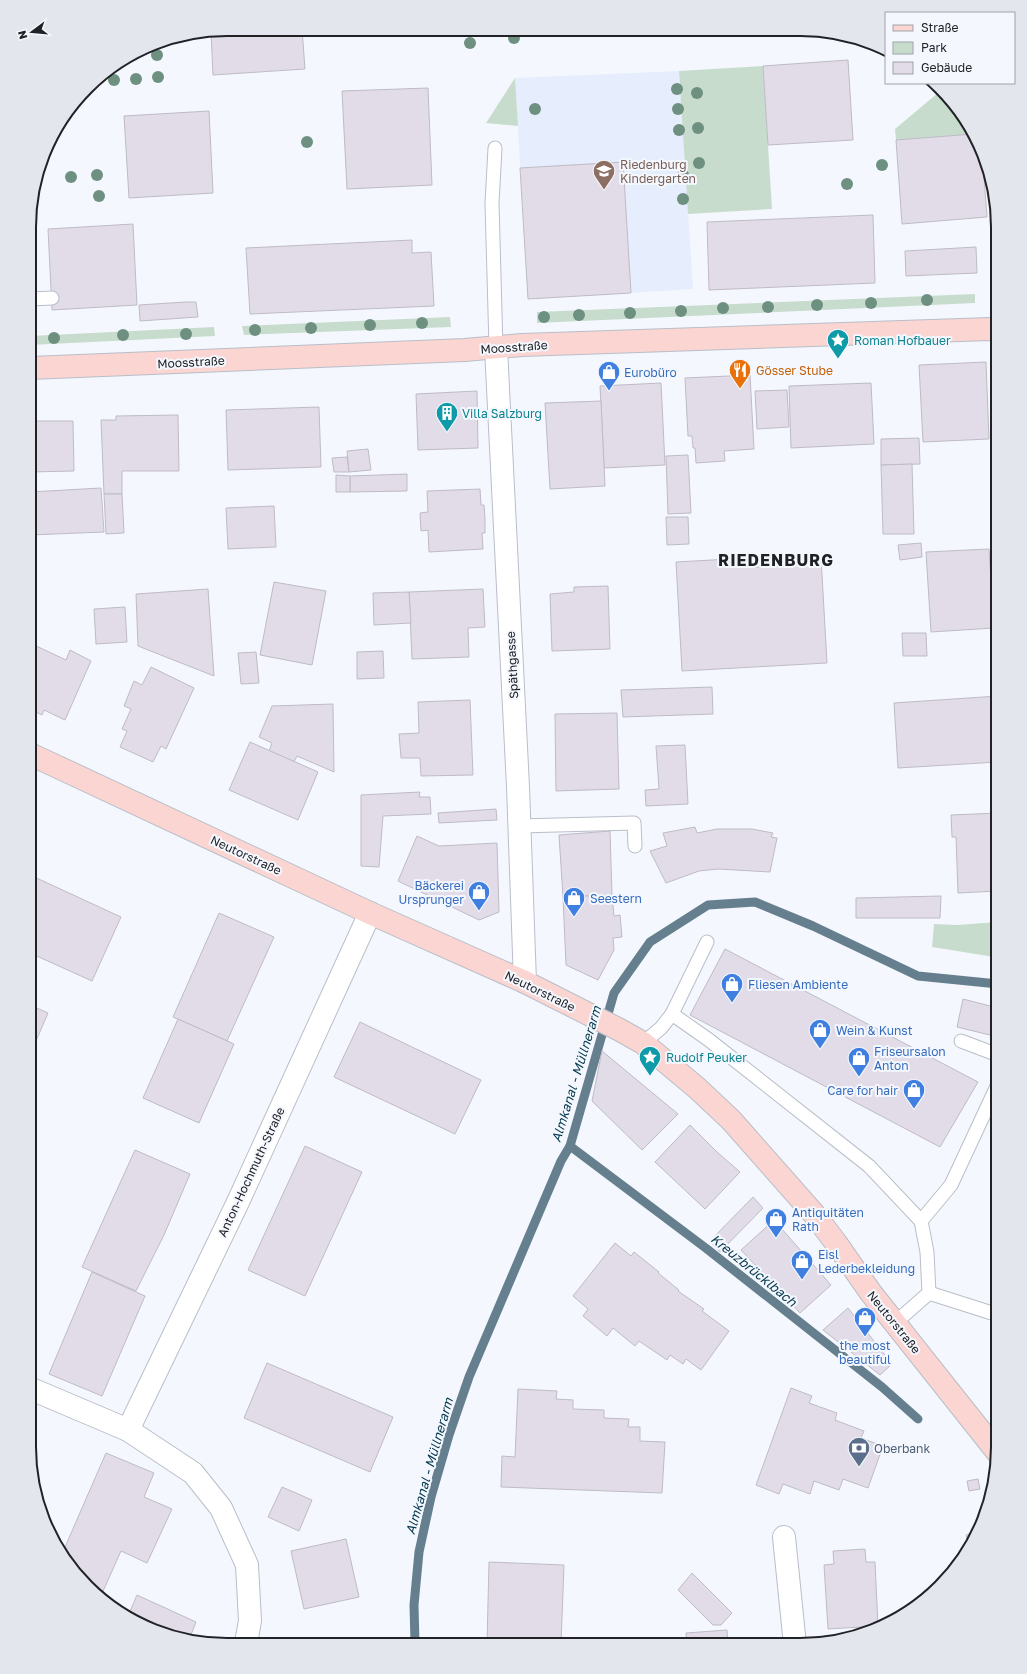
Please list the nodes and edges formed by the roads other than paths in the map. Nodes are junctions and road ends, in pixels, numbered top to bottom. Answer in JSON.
{"nodes":[{"id":1,"x":495,"y":148,"type":"dead end"},
{"id":2,"x":52,"y":298,"type":"dead end"},
{"id":3,"x":36,"y":299,"type":"edge"},
{"id":4,"x":991,"y":330,"type":"edge"},
{"id":5,"x":496,"y":348,"type":"junction"},
{"id":6,"x":36,"y":368,"type":"edge"},
{"id":7,"x":36,"y":757,"type":"edge"},
{"id":8,"x":519,"y":826,"type":"junction"},
{"id":9,"x":635,"y":846,"type":"dead end"},
{"id":10,"x":370,"y":913,"type":"junction"},
{"id":11,"x":707,"y":942,"type":"dead end"},
{"id":12,"x":525,"y":982,"type":"junction"},
{"id":13,"x":672,"y":1014,"type":"junction"},
{"id":14,"x":961,"y":1041,"type":"dead end"},
{"id":15,"x":643,"y":1043,"type":"junction"},
{"id":16,"x":991,"y":1052,"type":"edge"},
{"id":17,"x":991,"y":1099,"type":"edge"},
{"id":18,"x":921,"y":1221,"type":"junction"},
{"id":19,"x":929,"y":1294,"type":"junction"},
{"id":20,"x":991,"y":1313,"type":"edge"},
{"id":21,"x":896,"y":1322,"type":"junction"},
{"id":22,"x":36,"y":1391,"type":"edge"},
{"id":23,"x":128,"y":1430,"type":"junction"},
{"id":24,"x":991,"y":1444,"type":"edge"},
{"id":25,"x":784,"y":1537,"type":"dead end"},
{"id":26,"x":247,"y":1638,"type":"edge"},
{"id":27,"x":795,"y":1638,"type":"edge"}],
"edges":[{"from":1,"to":5,"type":"lane"},
{"from":2,"to":3,"type":"lane"},
{"from":4,"to":5,"type":"street","name":"Moosstraße"},
{"from":5,"to":6,"type":"street","name":"Moosstraße"},
{"from":5,"to":8,"type":"street","name":"Späthgasse"},
{"from":7,"to":10,"type":"street","name":"Neutorstraße"},
{"from":8,"to":9,"type":"lane"},
{"from":8,"to":12,"type":"street","name":"Späthgasse"},
{"from":10,"to":12,"type":"street","name":"Neutorstraße"},
{"from":10,"to":23,"type":"street","name":"Anton-Hochmuth-Straße"},
{"from":11,"to":13,"type":"lane"},
{"from":12,"to":15,"type":"street","name":"Neutorstraße"},
{"from":13,"to":15,"type":"lane"},
{"from":13,"to":18,"type":"lane"},
{"from":14,"to":16,"type":"lane"},
{"from":15,"to":21,"type":"street","name":"Neutorstraße"},
{"from":17,"to":18,"type":"lane"},
{"from":18,"to":19,"type":"lane"},
{"from":19,"to":20,"type":"lane"},
{"from":19,"to":21,"type":"lane"},
{"from":21,"to":24,"type":"street","name":"Neutorstraße"},
{"from":22,"to":23,"type":"street"},
{"from":23,"to":26,"type":"street"},
{"from":25,"to":27,"type":"street"}]}
